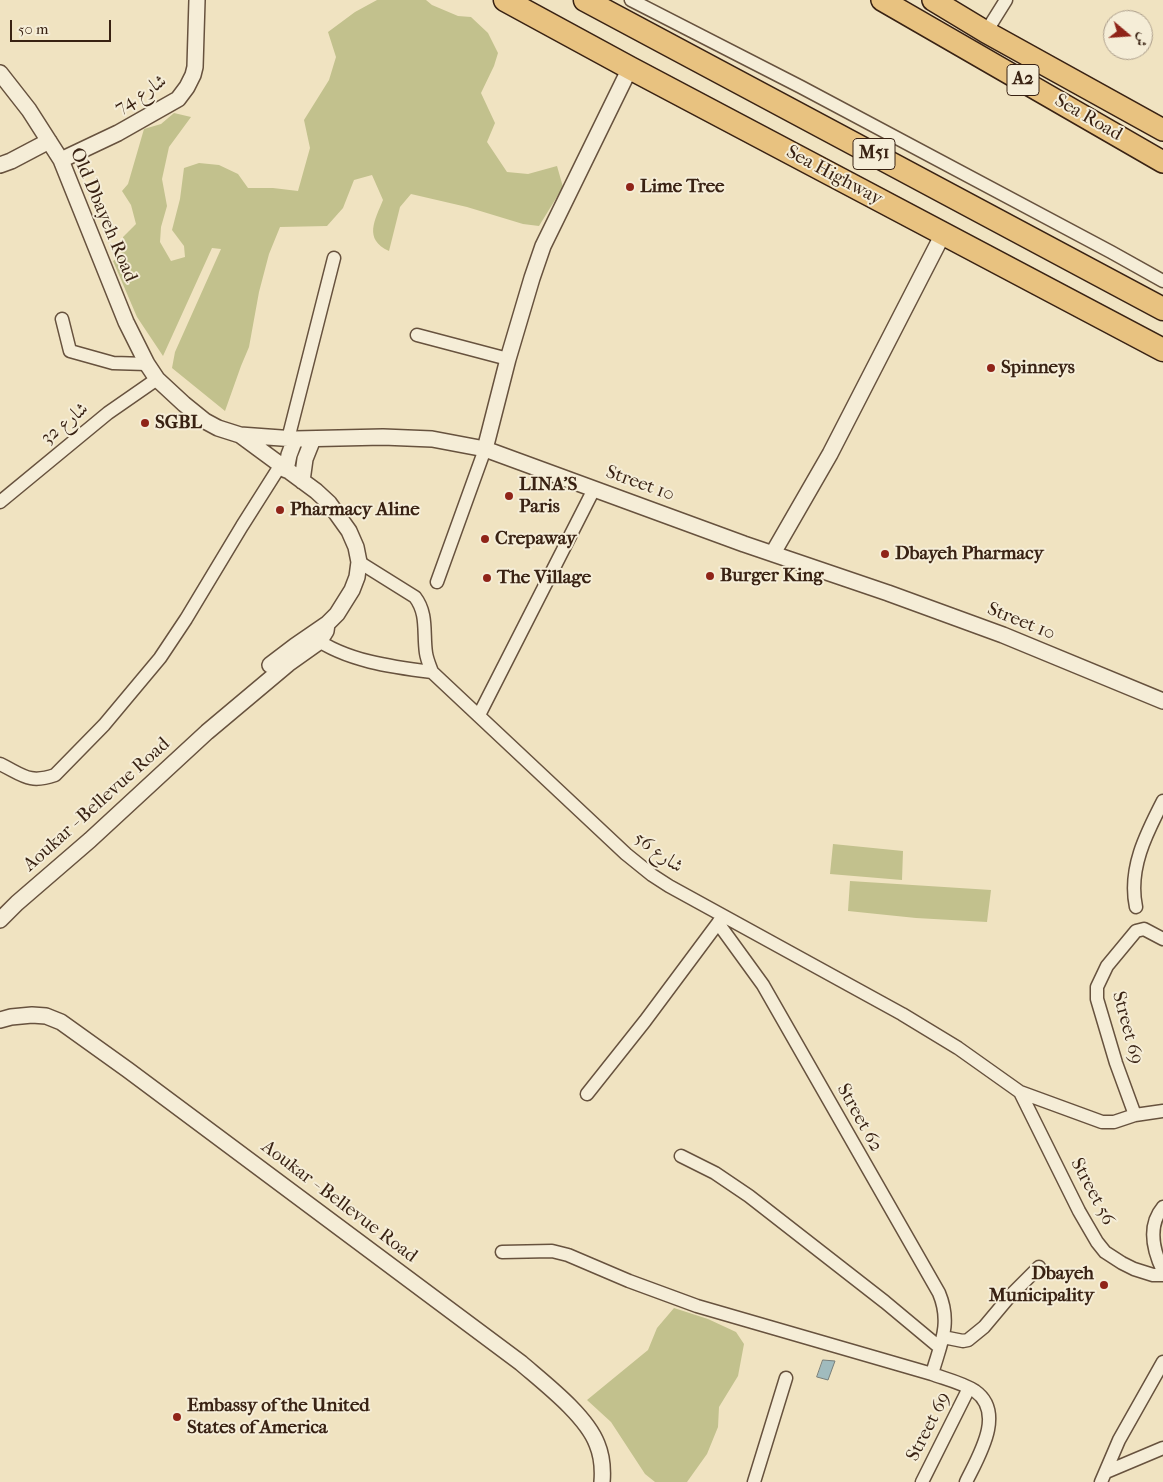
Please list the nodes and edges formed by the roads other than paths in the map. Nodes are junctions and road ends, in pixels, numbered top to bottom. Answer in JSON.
{"nodes":[{"id":1,"x":197,"y":0,"type":"edge"},
{"id":2,"x":506,"y":0,"type":"edge"},
{"id":3,"x":584,"y":0,"type":"edge"},
{"id":4,"x":631,"y":0,"type":"edge"},
{"id":5,"x":882,"y":0,"type":"edge"},
{"id":6,"x":933,"y":0,"type":"edge"},
{"id":7,"x":1006,"y":0,"type":"edge"},
{"id":8,"x":986,"y":32,"type":"junction"},
{"id":9,"x":630,"y":68,"type":"junction"},
{"id":10,"x":0,"y":73,"type":"edge"},
{"id":11,"x":1163,"y":130,"type":"edge"},
{"id":12,"x":49,"y":140,"type":"junction"},
{"id":13,"x":61,"y":160,"type":"junction"},
{"id":14,"x":1163,"y":162,"type":"edge"},
{"id":15,"x":0,"y":166,"type":"edge"},
{"id":16,"x":943,"y":234,"type":"junction"},
{"id":17,"x":334,"y":258,"type":"dead end"},
{"id":18,"x":1163,"y":281,"type":"edge"},
{"id":19,"x":1163,"y":309,"type":"edge"},
{"id":20,"x":62,"y":319,"type":"dead end"},
{"id":21,"x":417,"y":335,"type":"dead end"},
{"id":22,"x":1163,"y":350,"type":"edge"},
{"id":23,"x":508,"y":359,"type":"junction"},
{"id":24,"x":147,"y":364,"type":"junction"},
{"id":25,"x":156,"y":379,"type":"junction"},
{"id":26,"x":240,"y":435,"type":"junction"},
{"id":27,"x":292,"y":439,"type":"junction"},
{"id":28,"x":313,"y":439,"type":"junction"},
{"id":29,"x":485,"y":449,"type":"junction"},
{"id":30,"x":284,"y":468,"type":"junction"},
{"id":31,"x":302,"y":481,"type":"junction"},
{"id":32,"x":594,"y":489,"type":"junction"},
{"id":33,"x":0,"y":502,"type":"edge"},
{"id":34,"x":773,"y":553,"type":"junction"},
{"id":35,"x":359,"y":562,"type":"junction"},
{"id":36,"x":438,"y":582,"type":"dead end"},
{"id":37,"x":315,"y":638,"type":"junction"},
{"id":38,"x":432,"y":672,"type":"junction"},
{"id":39,"x":1163,"y":701,"type":"edge"},
{"id":40,"x":479,"y":715,"type":"junction"},
{"id":41,"x":0,"y":764,"type":"edge"},
{"id":42,"x":1163,"y":801,"type":"edge"},
{"id":43,"x":1136,"y":907,"type":"dead end"},
{"id":44,"x":0,"y":920,"type":"edge"},
{"id":45,"x":720,"y":920,"type":"junction"},
{"id":46,"x":1163,"y":939,"type":"edge"},
{"id":47,"x":0,"y":1020,"type":"edge"},
{"id":48,"x":1020,"y":1092,"type":"junction"},
{"id":49,"x":587,"y":1094,"type":"dead end"},
{"id":50,"x":1163,"y":1111,"type":"edge"},
{"id":51,"x":1134,"y":1115,"type":"junction"},
{"id":52,"x":680,"y":1156,"type":"dead end"},
{"id":53,"x":1163,"y":1207,"type":"edge"},
{"id":54,"x":502,"y":1252,"type":"dead end"},
{"id":55,"x":1039,"y":1267,"type":"dead end"},
{"id":56,"x":1163,"y":1270,"type":"edge"},
{"id":57,"x":1163,"y":1275,"type":"edge"},
{"id":58,"x":941,"y":1342,"type":"junction"},
{"id":59,"x":1163,"y":1362,"type":"edge"},
{"id":60,"x":932,"y":1374,"type":"junction"},
{"id":61,"x":786,"y":1378,"type":"dead end"},
{"id":62,"x":969,"y":1388,"type":"junction"},
{"id":63,"x":1163,"y":1448,"type":"edge"},
{"id":64,"x":1103,"y":1477,"type":"edge"},
{"id":65,"x":602,"y":1482,"type":"edge"},
{"id":66,"x":754,"y":1482,"type":"edge"},
{"id":67,"x":922,"y":1482,"type":"edge"},
{"id":68,"x":966,"y":1482,"type":"edge"}],
"edges":[{"from":1,"to":13,"type":"street","name":"شارع 74"},
{"from":2,"to":9,"type":"highway","name":"Sea Highway","number":"M51"},
{"from":3,"to":19,"type":"highway","name":"Sea Highway","number":"M51"},
{"from":4,"to":18,"type":"street"},
{"from":5,"to":14,"type":"highway","name":"Sea Road","number":"A2"},
{"from":6,"to":8,"type":"highway","name":"Sea Road","number":"A2"},
{"from":7,"to":8,"type":"street"},
{"from":8,"to":11,"type":"highway","name":"Sea Road","number":"A2"},
{"from":9,"to":16,"type":"highway","name":"Sea Highway","number":"M51"},
{"from":9,"to":23,"type":"street"},
{"from":10,"to":12,"type":"street","name":"Old Dbayeh Road"},
{"from":12,"to":13,"type":"street","name":"Old Dbayeh Road"},
{"from":12,"to":15,"type":"street"},
{"from":13,"to":24,"type":"street","name":"Old Dbayeh Road"},
{"from":16,"to":22,"type":"highway","name":"Sea Highway","number":"M51"},
{"from":16,"to":34,"type":"street"},
{"from":17,"to":27,"type":"street"},
{"from":20,"to":24,"type":"street"},
{"from":21,"to":23,"type":"street"},
{"from":23,"to":29,"type":"street"},
{"from":24,"to":25,"type":"street","name":"Old Dbayeh Road"},
{"from":25,"to":26,"type":"street","name":"Old Dbayeh Road"},
{"from":25,"to":33,"type":"street","name":"شارع 32"},
{"from":26,"to":27,"type":"street","name":"Street 10"},
{"from":26,"to":30,"type":"street"},
{"from":27,"to":28,"type":"street","name":"Street 10"},
{"from":27,"to":30,"type":"street"},
{"from":28,"to":29,"type":"street","name":"Street 10"},
{"from":28,"to":31,"type":"street"},
{"from":29,"to":32,"type":"street","name":"Street 10"},
{"from":29,"to":36,"type":"street"},
{"from":30,"to":31,"type":"street"},
{"from":30,"to":41,"type":"street"},
{"from":31,"to":35,"type":"street"},
{"from":32,"to":34,"type":"street","name":"Street 10"},
{"from":32,"to":40,"type":"street"},
{"from":34,"to":39,"type":"street","name":"Street 10"},
{"from":35,"to":37,"type":"street"},
{"from":35,"to":38,"type":"street"},
{"from":37,"to":38,"type":"street"},
{"from":37,"to":44,"type":"street","name":"Aoukar - Bellevue Road"},
{"from":38,"to":40,"type":"street","name":"شارع 56"},
{"from":40,"to":45,"type":"street","name":"شارع 56"},
{"from":42,"to":43,"type":"street"},
{"from":45,"to":48,"type":"street","name":"شارع 56"},
{"from":45,"to":49,"type":"street"},
{"from":45,"to":58,"type":"street","name":"Street 62"},
{"from":46,"to":51,"type":"street","name":"Street 69"},
{"from":47,"to":65,"type":"street","name":"Aoukar - Bellevue Road"},
{"from":48,"to":51,"type":"street"},
{"from":48,"to":57,"type":"street","name":"Street 56"},
{"from":50,"to":51,"type":"street"},
{"from":52,"to":58,"type":"street"},
{"from":53,"to":56,"type":"street"},
{"from":54,"to":60,"type":"street"},
{"from":55,"to":58,"type":"street"},
{"from":58,"to":60,"type":"street","name":"Street 62"},
{"from":59,"to":64,"type":"street"},
{"from":60,"to":62,"type":"street"},
{"from":61,"to":66,"type":"street"},
{"from":62,"to":67,"type":"street","name":"Street 69"},
{"from":62,"to":68,"type":"street"},
{"from":63,"to":64,"type":"street"}]}
